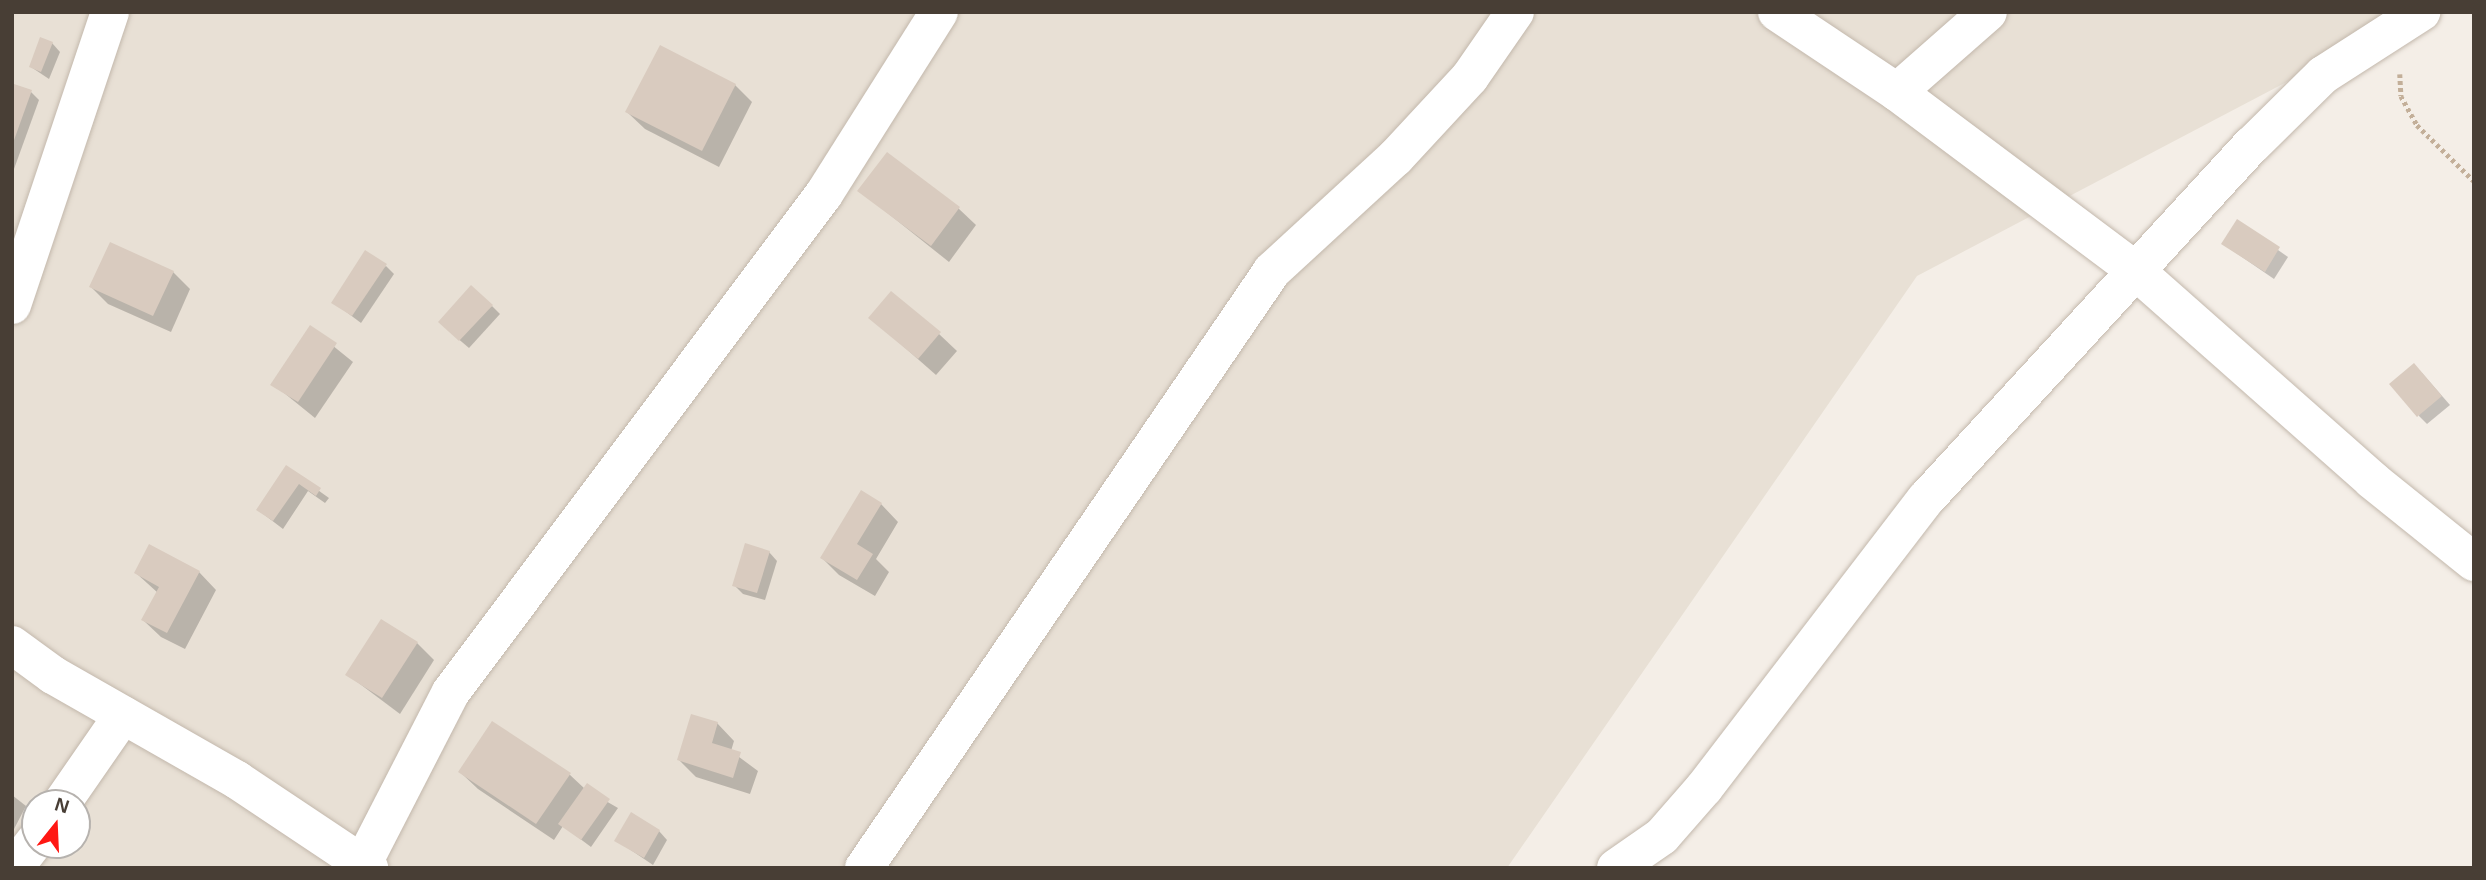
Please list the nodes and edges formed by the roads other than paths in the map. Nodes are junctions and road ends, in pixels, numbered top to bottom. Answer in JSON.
{"nodes":[{"id":1,"x":110,"y":12,"type":"edge"},
{"id":2,"x":939,"y":12,"type":"edge"},
{"id":3,"x":1515,"y":12,"type":"edge"},
{"id":4,"x":1777,"y":12,"type":"edge"},
{"id":5,"x":1988,"y":12,"type":"edge"},
{"id":6,"x":2413,"y":16,"type":"edge"},
{"id":7,"x":1897,"y":92,"type":"junction"},
{"id":8,"x":2136,"y":271,"type":"junction"},
{"id":9,"x":12,"y":305,"type":"edge"},
{"id":10,"x":2474,"y":562,"type":"edge"},
{"id":11,"x":12,"y":645,"type":"edge"},
{"id":12,"x":123,"y":715,"type":"junction"},
{"id":13,"x":72,"y":789,"type":"edge"},
{"id":14,"x":366,"y":865,"type":"edge"},
{"id":15,"x":864,"y":868,"type":"edge"},
{"id":16,"x":1616,"y":868,"type":"edge"}],
"edges":[{"from":1,"to":9,"type":"street"},
{"from":2,"to":14,"type":"street"},
{"from":3,"to":15,"type":"street"},
{"from":4,"to":7,"type":"street"},
{"from":5,"to":7,"type":"street"},
{"from":6,"to":8,"type":"street"},
{"from":7,"to":8,"type":"street"},
{"from":8,"to":10,"type":"street"},
{"from":8,"to":16,"type":"street"},
{"from":11,"to":12,"type":"street"},
{"from":12,"to":13,"type":"street"},
{"from":12,"to":14,"type":"street"}]}
